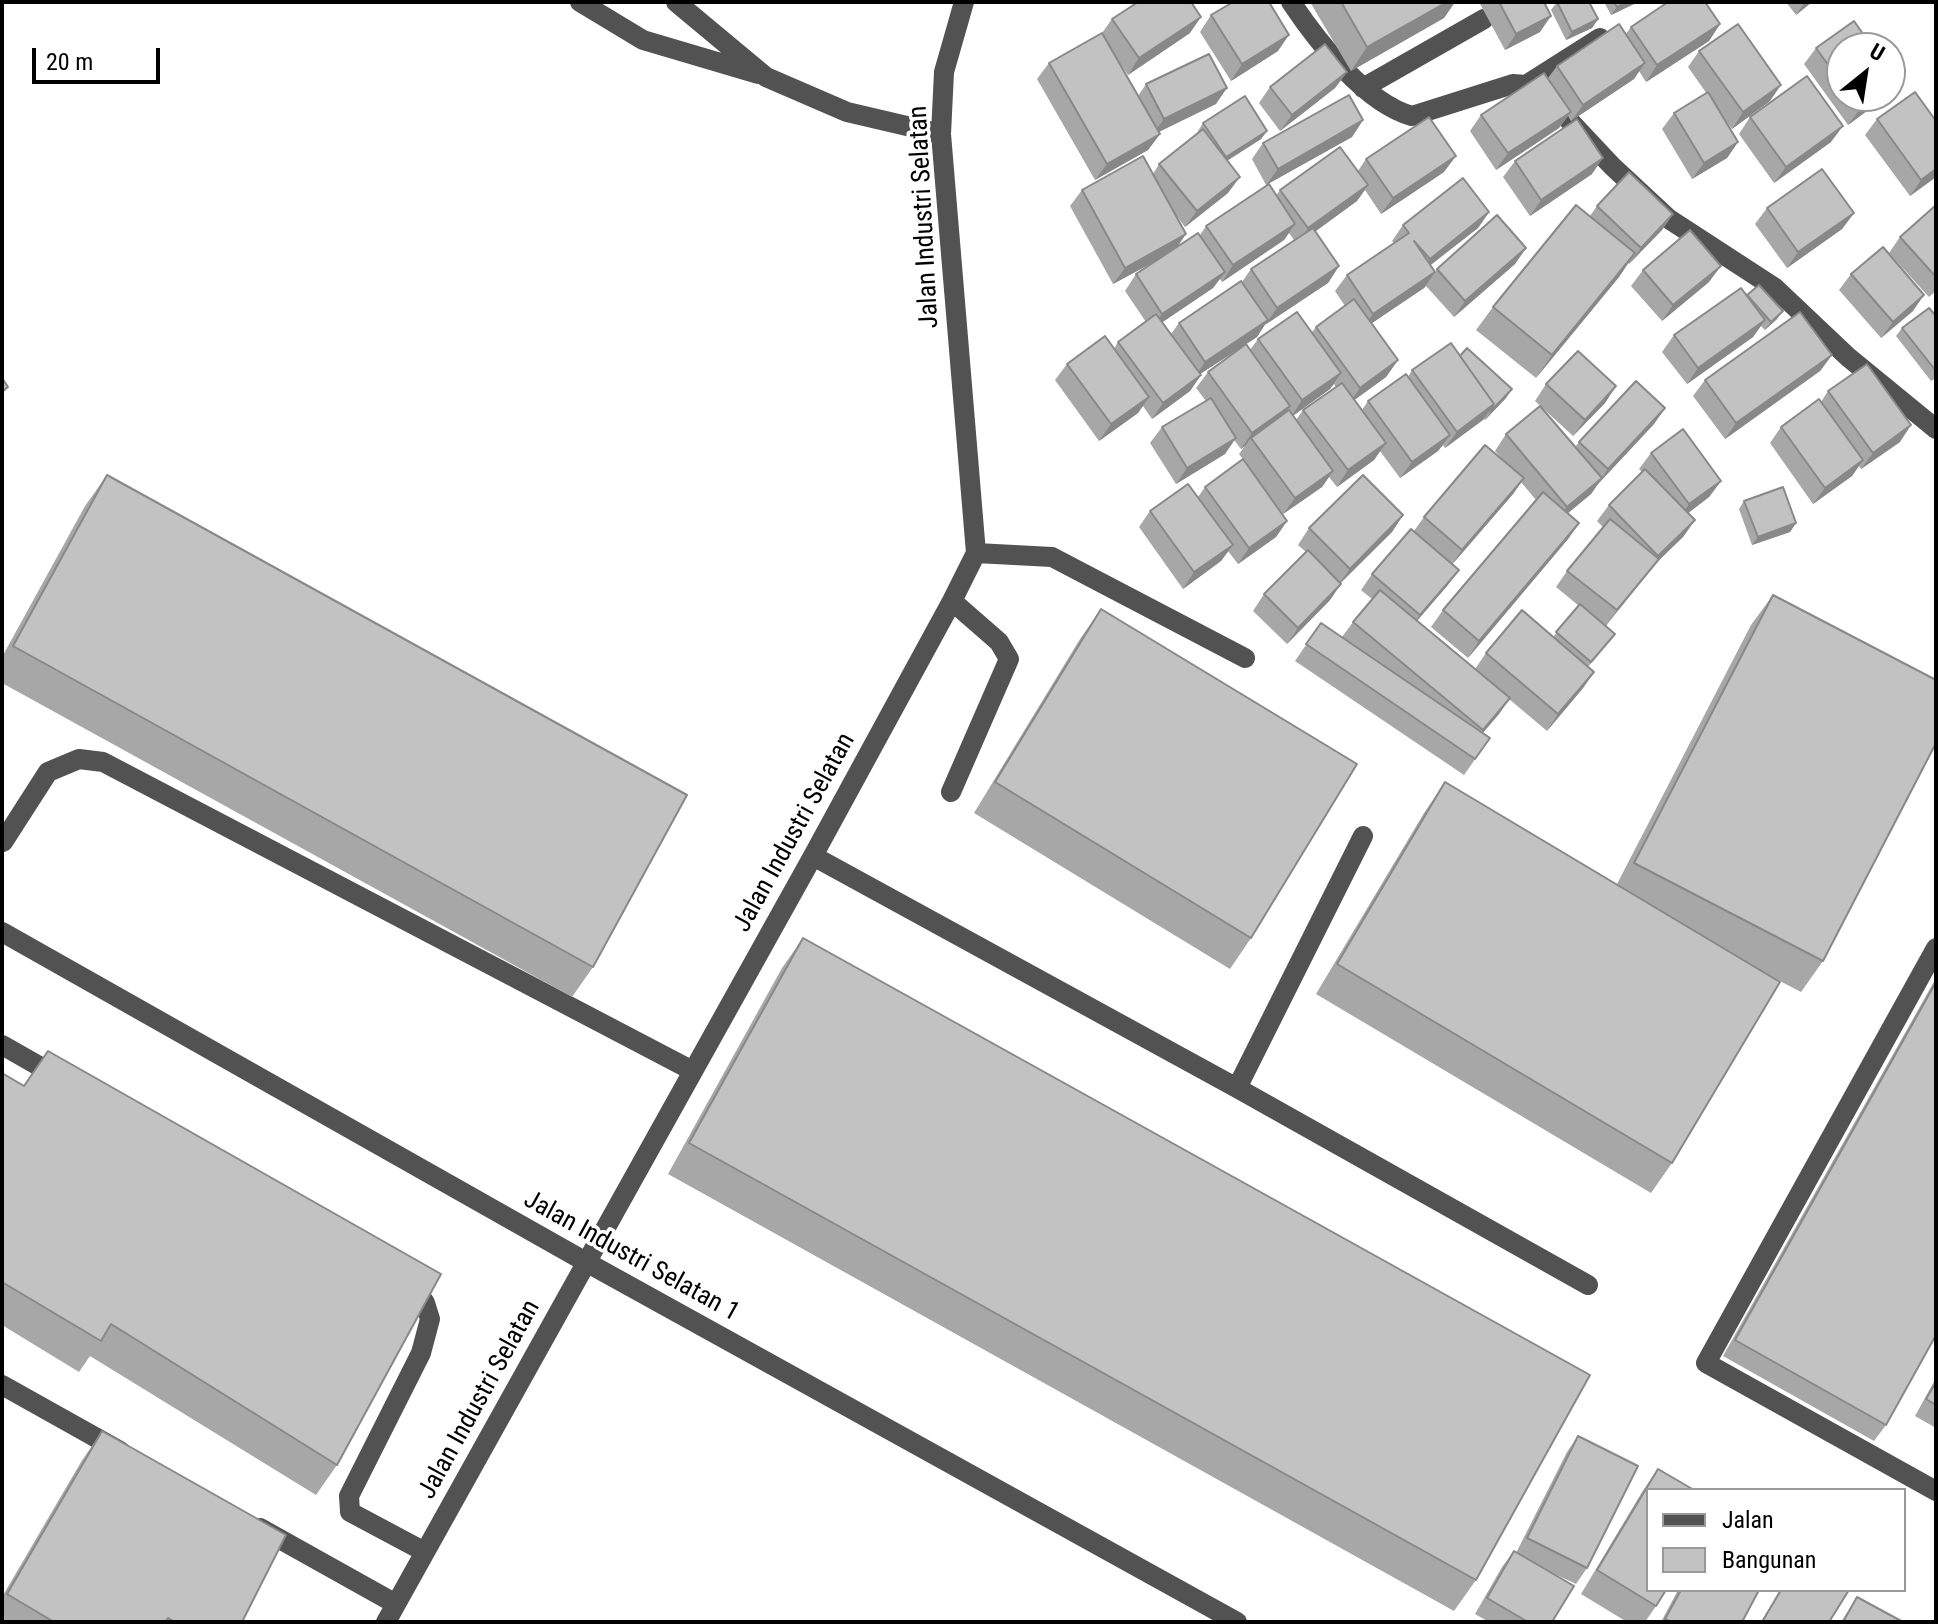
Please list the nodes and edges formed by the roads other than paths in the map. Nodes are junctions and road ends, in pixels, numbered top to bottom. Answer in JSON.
{"nodes":[{"id":1,"x":580,"y":2,"type":"edge"},
{"id":2,"x":676,"y":2,"type":"edge"},
{"id":3,"x":964,"y":2,"type":"edge"},
{"id":4,"x":1291,"y":2,"type":"edge"},
{"id":5,"x":1484,"y":19,"type":"dead end"},
{"id":6,"x":1611,"y":30,"type":"edge"},
{"id":7,"x":766,"y":77,"type":"junction"},
{"id":8,"x":1526,"y":85,"type":"junction"},
{"id":9,"x":1363,"y":88,"type":"junction"},
{"id":10,"x":941,"y":134,"type":"junction"},
{"id":11,"x":1936,"y":429,"type":"edge"},
{"id":12,"x":976,"y":553,"type":"junction"},
{"id":13,"x":952,"y":601,"type":"junction"},
{"id":14,"x":1245,"y":658,"type":"dead end"},
{"id":15,"x":951,"y":792,"type":"dead end"},
{"id":16,"x":1363,"y":836,"type":"dead end"},
{"id":17,"x":3,"y":842,"type":"edge"},
{"id":18,"x":813,"y":856,"type":"junction"},
{"id":19,"x":2,"y":932,"type":"edge"},
{"id":20,"x":1936,"y":948,"type":"edge"},
{"id":21,"x":2,"y":1045,"type":"edge"},
{"id":22,"x":693,"y":1071,"type":"junction"},
{"id":23,"x":1237,"y":1088,"type":"junction"},
{"id":24,"x":82,"y":1091,"type":"edge"},
{"id":25,"x":586,"y":1262,"type":"junction"},
{"id":26,"x":388,"y":1270,"type":"edge"},
{"id":27,"x":1588,"y":1285,"type":"dead end"},
{"id":28,"x":2,"y":1385,"type":"edge"},
{"id":29,"x":138,"y":1461,"type":"edge"},
{"id":30,"x":1936,"y":1491,"type":"edge"},
{"id":31,"x":247,"y":1521,"type":"edge"},
{"id":32,"x":425,"y":1552,"type":"junction"},
{"id":33,"x":391,"y":1613,"type":"edge"},
{"id":34,"x":1237,"y":1622,"type":"edge"}],
"edges":[{"from":1,"to":7,"type":"street"},
{"from":2,"to":7,"type":"street"},
{"from":3,"to":10,"type":"street","name":"Jalan Industri Selatan"},
{"from":4,"to":9,"type":"street"},
{"from":5,"to":9,"type":"street"},
{"from":6,"to":8,"type":"street"},
{"from":7,"to":10,"type":"street"},
{"from":8,"to":9,"type":"street"},
{"from":8,"to":11,"type":"street"},
{"from":10,"to":12,"type":"street","name":"Jalan Industri Selatan"},
{"from":12,"to":13,"type":"street","name":"Jalan Industri Selatan"},
{"from":12,"to":14,"type":"street"},
{"from":13,"to":15,"type":"street"},
{"from":13,"to":18,"type":"street","name":"Jalan Industri Selatan"},
{"from":16,"to":23,"type":"street"},
{"from":17,"to":22,"type":"street"},
{"from":18,"to":22,"type":"street","name":"Jalan Industri Selatan"},
{"from":18,"to":23,"type":"street"},
{"from":19,"to":25,"type":"street","name":"Jalan Industri Selatan 1"},
{"from":20,"to":30,"type":"street"},
{"from":21,"to":24,"type":"street"},
{"from":22,"to":25,"type":"street","name":"Jalan Industri Selatan"},
{"from":23,"to":27,"type":"street"},
{"from":25,"to":32,"type":"street","name":"Jalan Industri Selatan"},
{"from":25,"to":34,"type":"street","name":"Jalan Industri Selatan 1"},
{"from":26,"to":32,"type":"street"},
{"from":28,"to":29,"type":"street"},
{"from":31,"to":33,"type":"street"},
{"from":32,"to":33,"type":"street","name":"Jalan Industri Selatan"}]}
